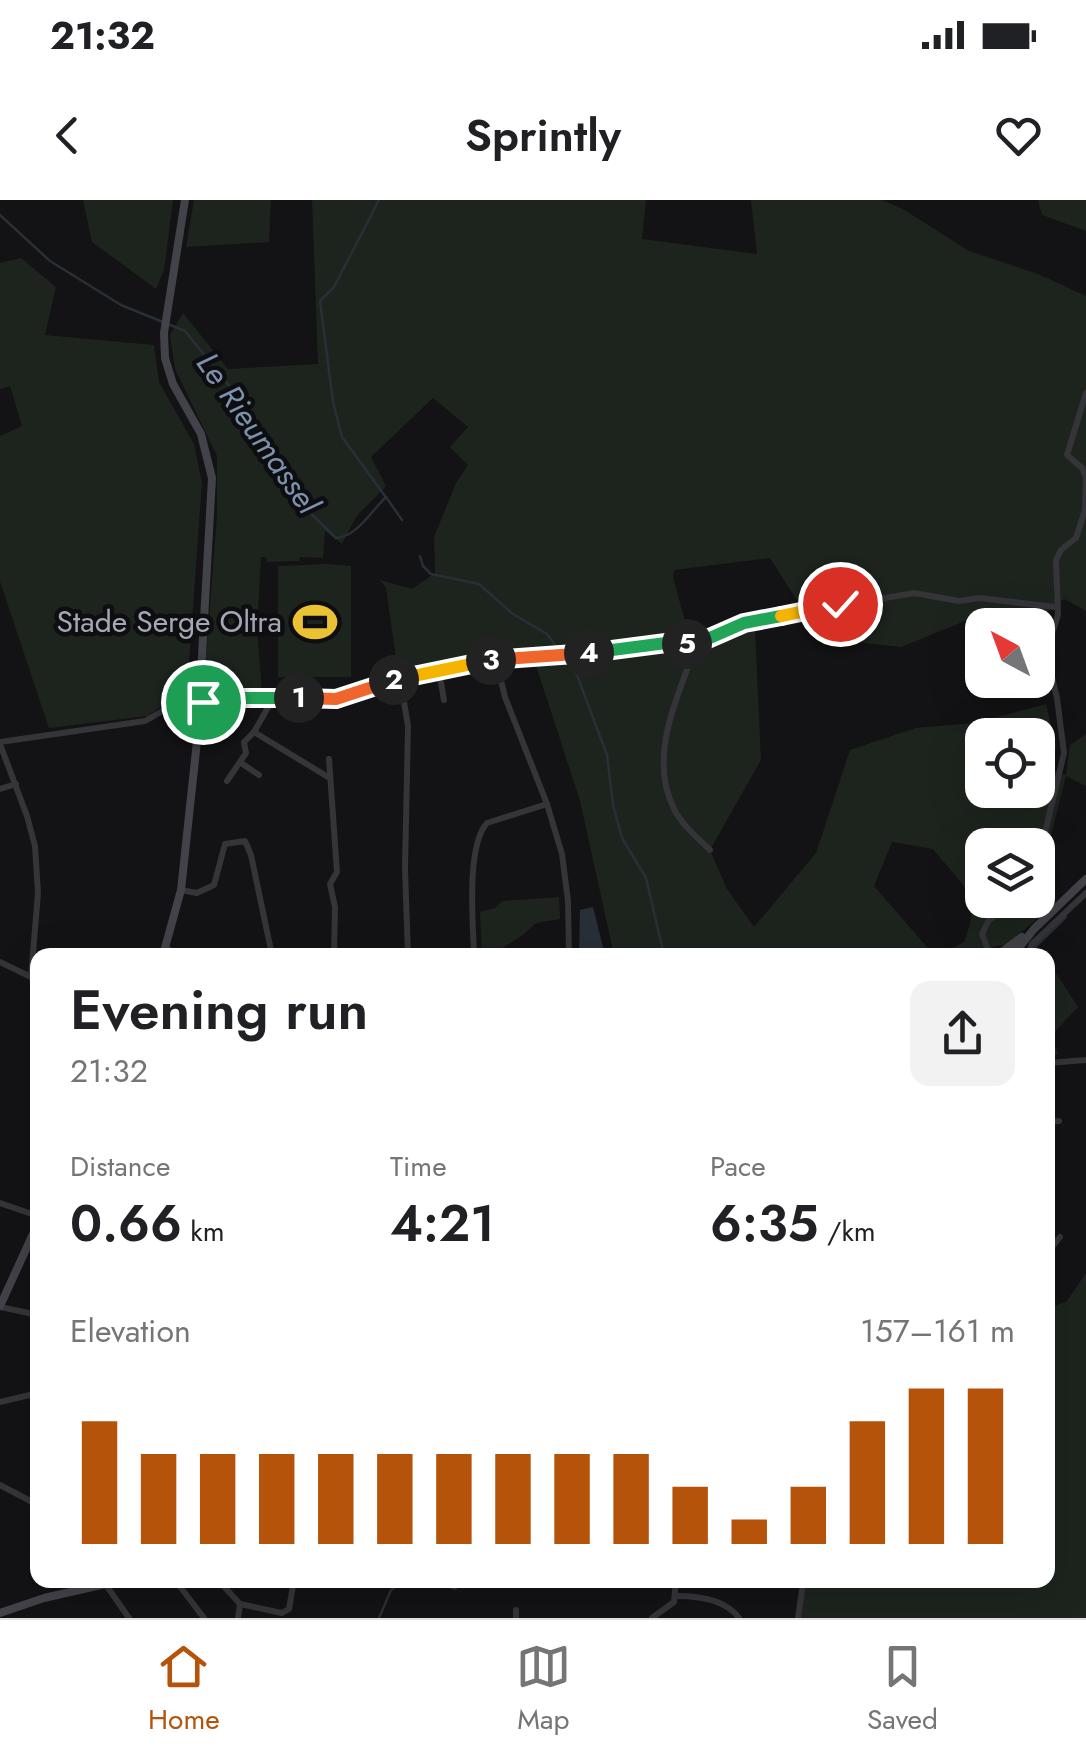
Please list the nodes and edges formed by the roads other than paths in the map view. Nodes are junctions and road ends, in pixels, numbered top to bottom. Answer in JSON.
{"nodes":[{"id":1,"x":185,"y":200,"type":"edge"},
{"id":2,"x":1086,"y":393,"type":"edge"},
{"id":3,"x":1056,"y":607,"type":"junction"},
{"id":4,"x":696,"y":644,"type":"junction"},
{"id":5,"x":496,"y":660,"type":"junction"},
{"id":6,"x":440,"y":670,"type":"junction"},
{"id":7,"x":400,"y":678,"type":"junction"},
{"id":8,"x":275,"y":696,"type":"junction"},
{"id":9,"x":197,"y":698,"type":"junction"},
{"id":10,"x":444,"y":700,"type":"dead end"},
{"id":11,"x":254,"y":732,"type":"junction"},
{"id":12,"x":0,"y":743,"type":"edge"},
{"id":13,"x":329,"y":759,"type":"dead end"},
{"id":14,"x":241,"y":763,"type":"junction"},
{"id":15,"x":259,"y":775,"type":"dead end"},
{"id":16,"x":328,"y":777,"type":"junction"},
{"id":17,"x":228,"y":782,"type":"dead end"},
{"id":18,"x":16,"y":784,"type":"junction"},
{"id":19,"x":0,"y":789,"type":"edge"},
{"id":20,"x":547,"y":804,"type":"junction"},
{"id":21,"x":1046,"y":828,"type":"edge"},
{"id":22,"x":710,"y":850,"type":"dead end"},
{"id":23,"x":1086,"y":879,"type":"edge"},
{"id":24,"x":181,"y":890,"type":"junction"},
{"id":25,"x":1086,"y":893,"type":"edge"},
{"id":26,"x":992,"y":918,"type":"edge"},
{"id":27,"x":33,"y":948,"type":"edge"},
{"id":28,"x":166,"y":948,"type":"edge"},
{"id":29,"x":271,"y":948,"type":"edge"},
{"id":30,"x":334,"y":948,"type":"edge"},
{"id":31,"x":408,"y":948,"type":"edge"},
{"id":32,"x":474,"y":948,"type":"edge"},
{"id":33,"x":568,"y":948,"type":"edge"},
{"id":34,"x":994,"y":948,"type":"edge"},
{"id":35,"x":1005,"y":948,"type":"edge"},
{"id":36,"x":1031,"y":948,"type":"edge"},
{"id":37,"x":0,"y":962,"type":"edge"},
{"id":38,"x":30,"y":977,"type":"edge"},
{"id":39,"x":1086,"y":1060,"type":"edge"},
{"id":40,"x":1055,"y":1063,"type":"edge"},
{"id":41,"x":1055,"y":1121,"type":"edge"},
{"id":42,"x":1059,"y":1121,"type":"dead end"},
{"id":43,"x":0,"y":1204,"type":"edge"},
{"id":44,"x":30,"y":1216,"type":"edge"},
{"id":45,"x":30,"y":1237,"type":"edge"},
{"id":46,"x":1060,"y":1237,"type":"dead end"},
{"id":47,"x":1055,"y":1243,"type":"edge"},
{"id":48,"x":0,"y":1306,"type":"edge"},
{"id":49,"x":30,"y":1314,"type":"edge"},
{"id":50,"x":30,"y":1394,"type":"edge"},
{"id":51,"x":0,"y":1402,"type":"edge"},
{"id":52,"x":0,"y":1485,"type":"edge"},
{"id":53,"x":30,"y":1500,"type":"edge"},
{"id":54,"x":70,"y":1588,"type":"edge"},
{"id":55,"x":91,"y":1588,"type":"edge"},
{"id":56,"x":108,"y":1588,"type":"edge"},
{"id":57,"x":181,"y":1588,"type":"edge"},
{"id":58,"x":225,"y":1588,"type":"edge"},
{"id":59,"x":293,"y":1588,"type":"edge"},
{"id":60,"x":676,"y":1588,"type":"edge"},
{"id":61,"x":802,"y":1588,"type":"edge"},
{"id":62,"x":72,"y":1592,"type":"junction"},
{"id":63,"x":677,"y":1596,"type":"junction"},
{"id":64,"x":240,"y":1604,"type":"junction"},
{"id":65,"x":1,"y":1612,"type":"edge"},
{"id":66,"x":128,"y":1618,"type":"edge"},
{"id":67,"x":204,"y":1618,"type":"edge"},
{"id":68,"x":238,"y":1618,"type":"edge"},
{"id":69,"x":652,"y":1618,"type":"edge"},
{"id":70,"x":739,"y":1618,"type":"edge"},
{"id":71,"x":798,"y":1618,"type":"edge"}],
"edges":[{"from":1,"to":9,"type":"street"},
{"from":2,"to":3,"type":"street"},
{"from":3,"to":4,"type":"street"},
{"from":3,"to":21,"type":"street"},
{"from":4,"to":5,"type":"street"},
{"from":4,"to":22,"type":"street"},
{"from":5,"to":6,"type":"street"},
{"from":5,"to":20,"type":"street"},
{"from":6,"to":7,"type":"street"},
{"from":6,"to":10,"type":"street"},
{"from":7,"to":8,"type":"street"},
{"from":7,"to":31,"type":"street"},
{"from":8,"to":9,"type":"street"},
{"from":8,"to":11,"type":"street"},
{"from":9,"to":12,"type":"street"},
{"from":9,"to":24,"type":"street"},
{"from":11,"to":14,"type":"street"},
{"from":11,"to":16,"type":"street"},
{"from":12,"to":18,"type":"street"},
{"from":13,"to":16,"type":"street"},
{"from":14,"to":15,"type":"street"},
{"from":14,"to":17,"type":"street"},
{"from":16,"to":30,"type":"street"},
{"from":18,"to":19,"type":"street"},
{"from":18,"to":27,"type":"street"},
{"from":20,"to":32,"type":"street"},
{"from":20,"to":33,"type":"street"},
{"from":23,"to":35,"type":"street"},
{"from":24,"to":28,"type":"street"},
{"from":24,"to":29,"type":"street"},
{"from":25,"to":36,"type":"street"},
{"from":26,"to":34,"type":"street"},
{"from":37,"to":38,"type":"street"},
{"from":39,"to":40,"type":"street"},
{"from":41,"to":42,"type":"street"},
{"from":43,"to":44,"type":"street"},
{"from":45,"to":48,"type":"street"},
{"from":46,"to":47,"type":"street"},
{"from":48,"to":49,"type":"street"},
{"from":50,"to":51,"type":"street"},
{"from":52,"to":53,"type":"street"},
{"from":54,"to":62,"type":"street"},
{"from":55,"to":62,"type":"street"},
{"from":56,"to":66,"type":"street"},
{"from":57,"to":67,"type":"street"},
{"from":58,"to":64,"type":"street"},
{"from":59,"to":64,"type":"street"},
{"from":60,"to":63,"type":"street"},
{"from":61,"to":71,"type":"street"},
{"from":62,"to":65,"type":"street"},
{"from":63,"to":69,"type":"street"},
{"from":63,"to":70,"type":"street"},
{"from":64,"to":68,"type":"street"}]}
